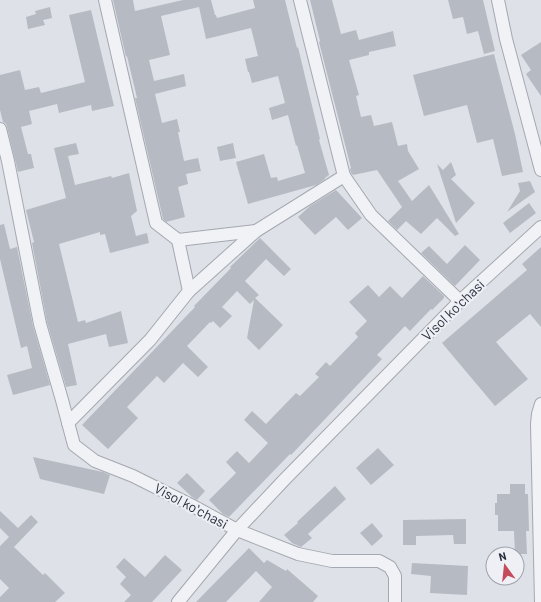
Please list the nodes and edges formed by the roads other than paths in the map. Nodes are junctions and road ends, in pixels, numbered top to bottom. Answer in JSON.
{"nodes":[{"id":1,"x":105,"y":0,"type":"edge"},
{"id":2,"x":300,"y":0,"type":"edge"},
{"id":3,"x":498,"y":0,"type":"edge"},
{"id":4,"x":0,"y":130,"type":"edge"},
{"id":5,"x":541,"y":170,"type":"edge"},
{"id":6,"x":344,"y":176,"type":"junction"},
{"id":7,"x":541,"y":227,"type":"edge"},
{"id":8,"x":256,"y":231,"type":"junction"},
{"id":9,"x":178,"y":240,"type":"junction"},
{"id":10,"x":188,"y":291,"type":"junction"},
{"id":11,"x":460,"y":301,"type":"junction"},
{"id":12,"x":541,"y":404,"type":"edge"},
{"id":13,"x":68,"y":423,"type":"junction"},
{"id":14,"x":237,"y":530,"type":"junction"},
{"id":15,"x":178,"y":602,"type":"edge"},
{"id":16,"x":395,"y":602,"type":"edge"},
{"id":17,"x":541,"y":602,"type":"edge"}],
"edges":[{"from":1,"to":9,"type":"street"},
{"from":2,"to":6,"type":"street"},
{"from":3,"to":5,"type":"street"},
{"from":4,"to":13,"type":"street","name":"Visol koʻchasi"},
{"from":6,"to":8,"type":"street"},
{"from":6,"to":11,"type":"street"},
{"from":7,"to":11,"type":"street","name":"Visol koʻchasi"},
{"from":8,"to":9,"type":"street"},
{"from":8,"to":10,"type":"street"},
{"from":9,"to":10,"type":"street"},
{"from":10,"to":13,"type":"street"},
{"from":11,"to":14,"type":"street","name":"Visol koʻchasi"},
{"from":12,"to":17,"type":"street"},
{"from":13,"to":14,"type":"street","name":"Visol koʻchasi"},
{"from":14,"to":15,"type":"street"},
{"from":14,"to":16,"type":"street"}]}
